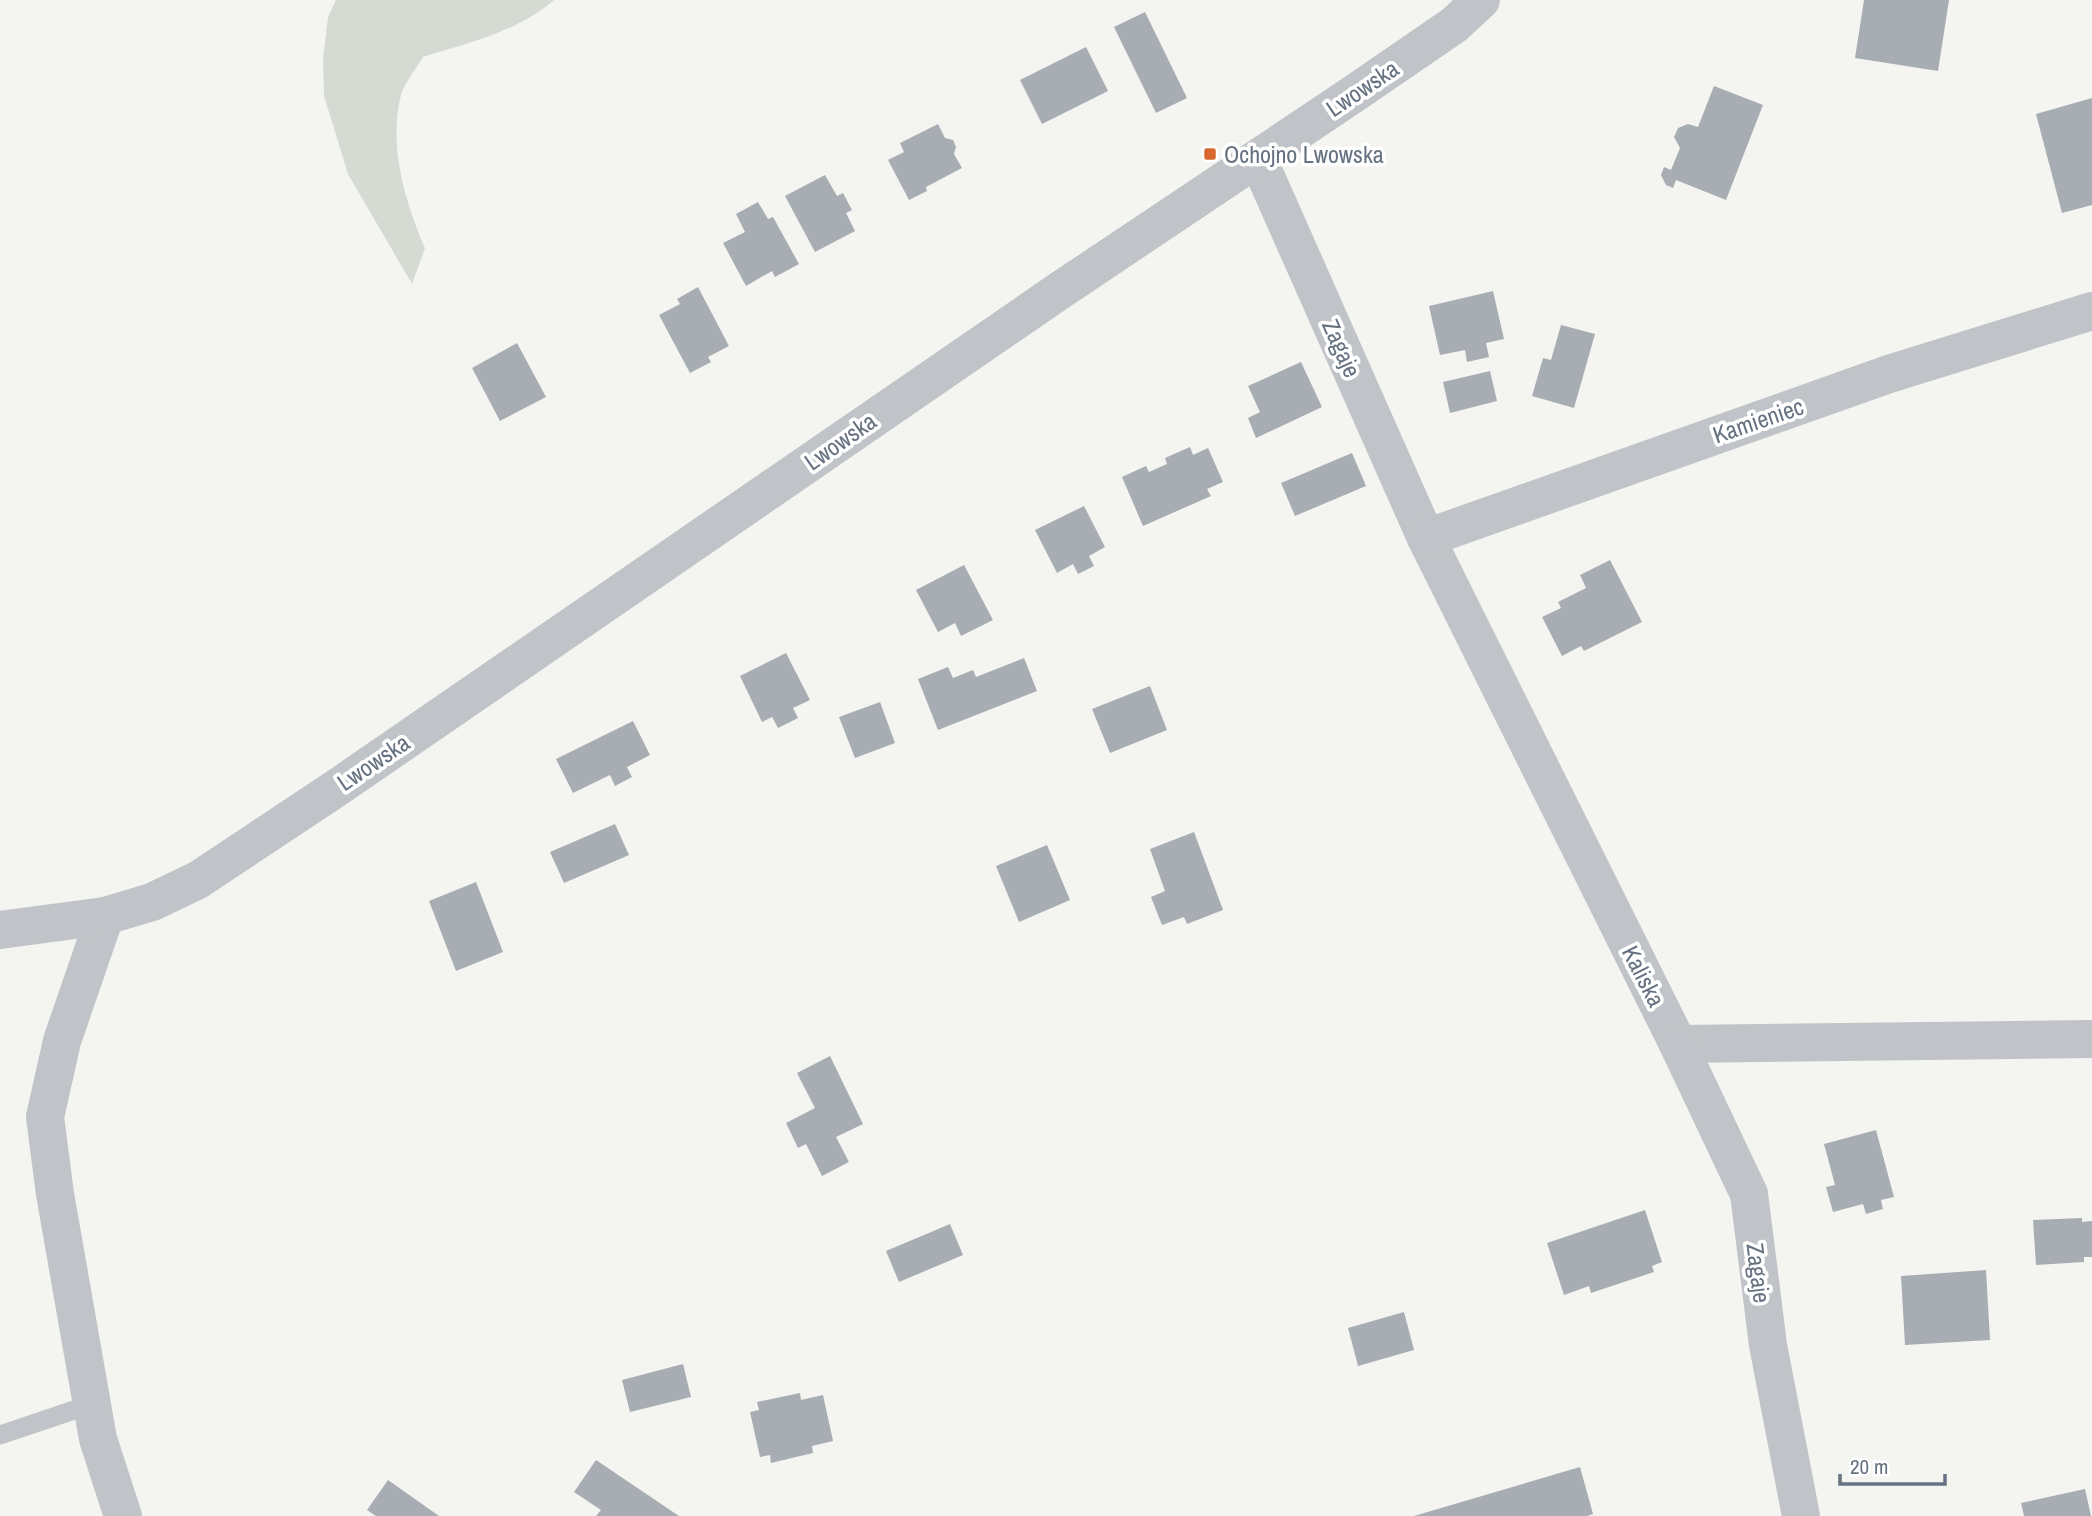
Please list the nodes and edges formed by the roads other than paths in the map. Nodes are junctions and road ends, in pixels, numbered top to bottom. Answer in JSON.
{"nodes":[{"id":1,"x":1481,"y":0,"type":"edge"},
{"id":2,"x":1258,"y":159,"type":"junction"},
{"id":3,"x":2092,"y":312,"type":"edge"},
{"id":4,"x":1426,"y":538,"type":"junction"},
{"id":5,"x":105,"y":915,"type":"junction"},
{"id":6,"x":0,"y":930,"type":"edge"},
{"id":7,"x":2092,"y":1039,"type":"edge"},
{"id":8,"x":1678,"y":1044,"type":"junction"},
{"id":9,"x":92,"y":1404,"type":"junction"},
{"id":10,"x":0,"y":1435,"type":"edge"},
{"id":11,"x":123,"y":1516,"type":"edge"},
{"id":12,"x":1801,"y":1516,"type":"edge"}],
"edges":[{"from":1,"to":2,"type":"street","name":"Lwowska"},
{"from":2,"to":4,"type":"street","name":"Zagaje"},
{"from":2,"to":5,"type":"street","name":"Lwowska"},
{"from":3,"to":4,"type":"street","name":"Kamieniec"},
{"from":4,"to":8,"type":"street","name":"Kaliska"},
{"from":5,"to":6,"type":"street","name":"Lwowska"},
{"from":5,"to":9,"type":"street"},
{"from":7,"to":8,"type":"street"},
{"from":8,"to":12,"type":"street","name":"Zagaje"},
{"from":9,"to":10,"type":"lane"},
{"from":9,"to":11,"type":"street"}]}
